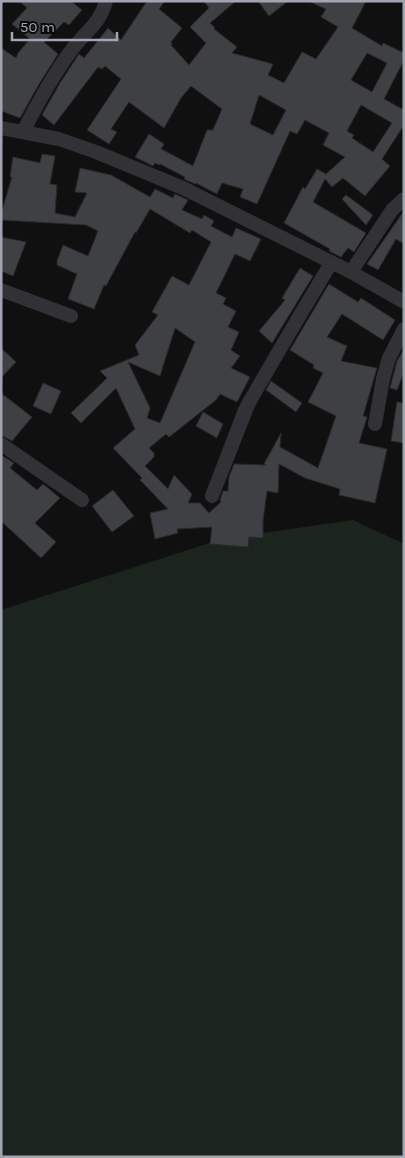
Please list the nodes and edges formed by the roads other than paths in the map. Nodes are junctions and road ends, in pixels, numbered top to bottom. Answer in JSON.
{"nodes":[{"id":1,"x":106,"y":1,"type":"edge"},
{"id":2,"x":1,"y":128,"type":"edge"},
{"id":3,"x":23,"y":132,"type":"junction"},
{"id":4,"x":404,"y":199,"type":"edge"},
{"id":5,"x":330,"y":263,"type":"junction"},
{"id":6,"x":351,"y":272,"type":"junction"},
{"id":7,"x":1,"y":290,"type":"edge"},
{"id":8,"x":404,"y":302,"type":"edge"},
{"id":9,"x":72,"y":316,"type":"dead end"},
{"id":10,"x":404,"y":329,"type":"edge"},
{"id":11,"x":250,"y":400,"type":"junction"},
{"id":12,"x":375,"y":424,"type":"dead end"},
{"id":13,"x":1,"y":444,"type":"edge"},
{"id":14,"x":82,"y":500,"type":"dead end"}],
"edges":[{"from":1,"to":3,"type":"street"},
{"from":2,"to":3,"type":"street"},
{"from":3,"to":5,"type":"street"},
{"from":4,"to":6,"type":"street"},
{"from":5,"to":6,"type":"street"},
{"from":5,"to":11,"type":"street"},
{"from":6,"to":8,"type":"street"},
{"from":7,"to":9,"type":"street"},
{"from":10,"to":12,"type":"street"},
{"from":11,"to":11,"type":"street"},
{"from":13,"to":14,"type":"street"}]}
